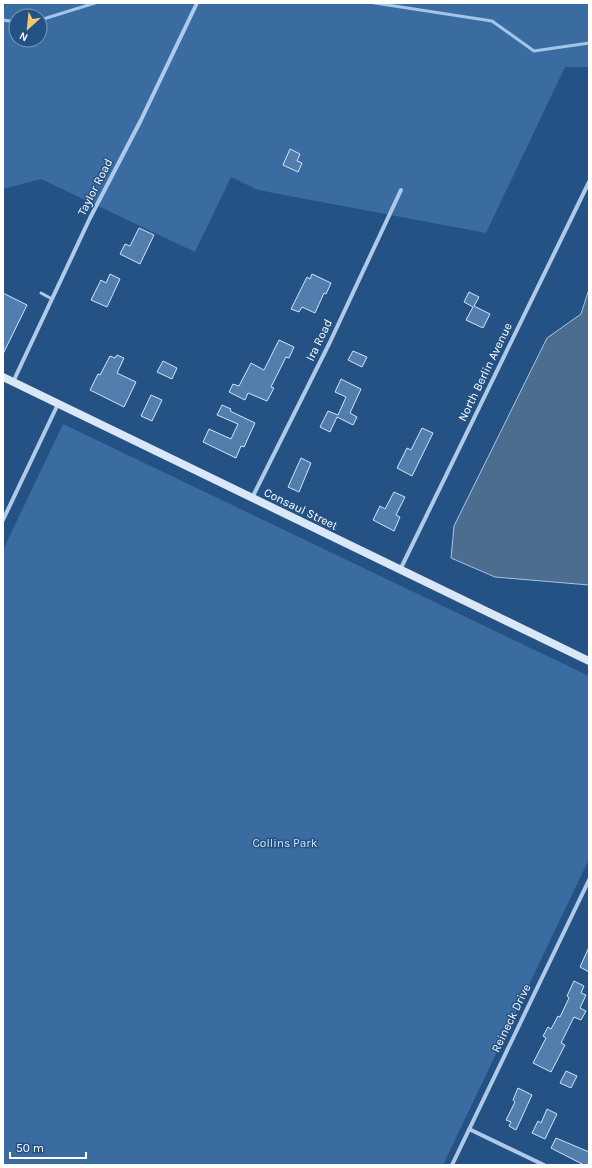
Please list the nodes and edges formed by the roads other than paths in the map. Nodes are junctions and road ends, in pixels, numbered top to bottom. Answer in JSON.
{"nodes":[{"id":1,"x":197,"y":3,"type":"edge"},
{"id":2,"x":589,"y":182,"type":"edge"},
{"id":3,"x":401,"y":190,"type":"dead end"},
{"id":4,"x":41,"y":293,"type":"dead end"},
{"id":5,"x":52,"y":299,"type":"junction"},
{"id":6,"x":3,"y":377,"type":"edge"},
{"id":7,"x":13,"y":382,"type":"junction"},
{"id":8,"x":58,"y":404,"type":"junction"},
{"id":9,"x":252,"y":498,"type":"junction"},
{"id":10,"x":3,"y":520,"type":"edge"},
{"id":11,"x":400,"y":570,"type":"junction"},
{"id":12,"x":589,"y":661,"type":"edge"},
{"id":13,"x":589,"y":880,"type":"edge"},
{"id":14,"x":469,"y":1129,"type":"junction"},
{"id":15,"x":452,"y":1165,"type":"edge"},
{"id":16,"x":544,"y":1165,"type":"edge"}],
"edges":[{"from":1,"to":5,"type":"street","name":"Taylor Road"},
{"from":2,"to":11,"type":"street","name":"North Berlin Avenue"},
{"from":3,"to":9,"type":"street","name":"Ira Road"},
{"from":4,"to":5,"type":"lane"},
{"from":5,"to":7,"type":"street","name":"Taylor Road"},
{"from":6,"to":7,"type":"street","name":"Consaul Street"},
{"from":7,"to":8,"type":"street","name":"Consaul Street"},
{"from":8,"to":9,"type":"street","name":"Consaul Street"},
{"from":8,"to":10,"type":"street"},
{"from":9,"to":11,"type":"street","name":"Consaul Street"},
{"from":11,"to":12,"type":"street","name":"Consaul Street"},
{"from":13,"to":14,"type":"street","name":"Reineck Drive"},
{"from":14,"to":15,"type":"street","name":"Reineck Drive"},
{"from":14,"to":16,"type":"street"}]}
